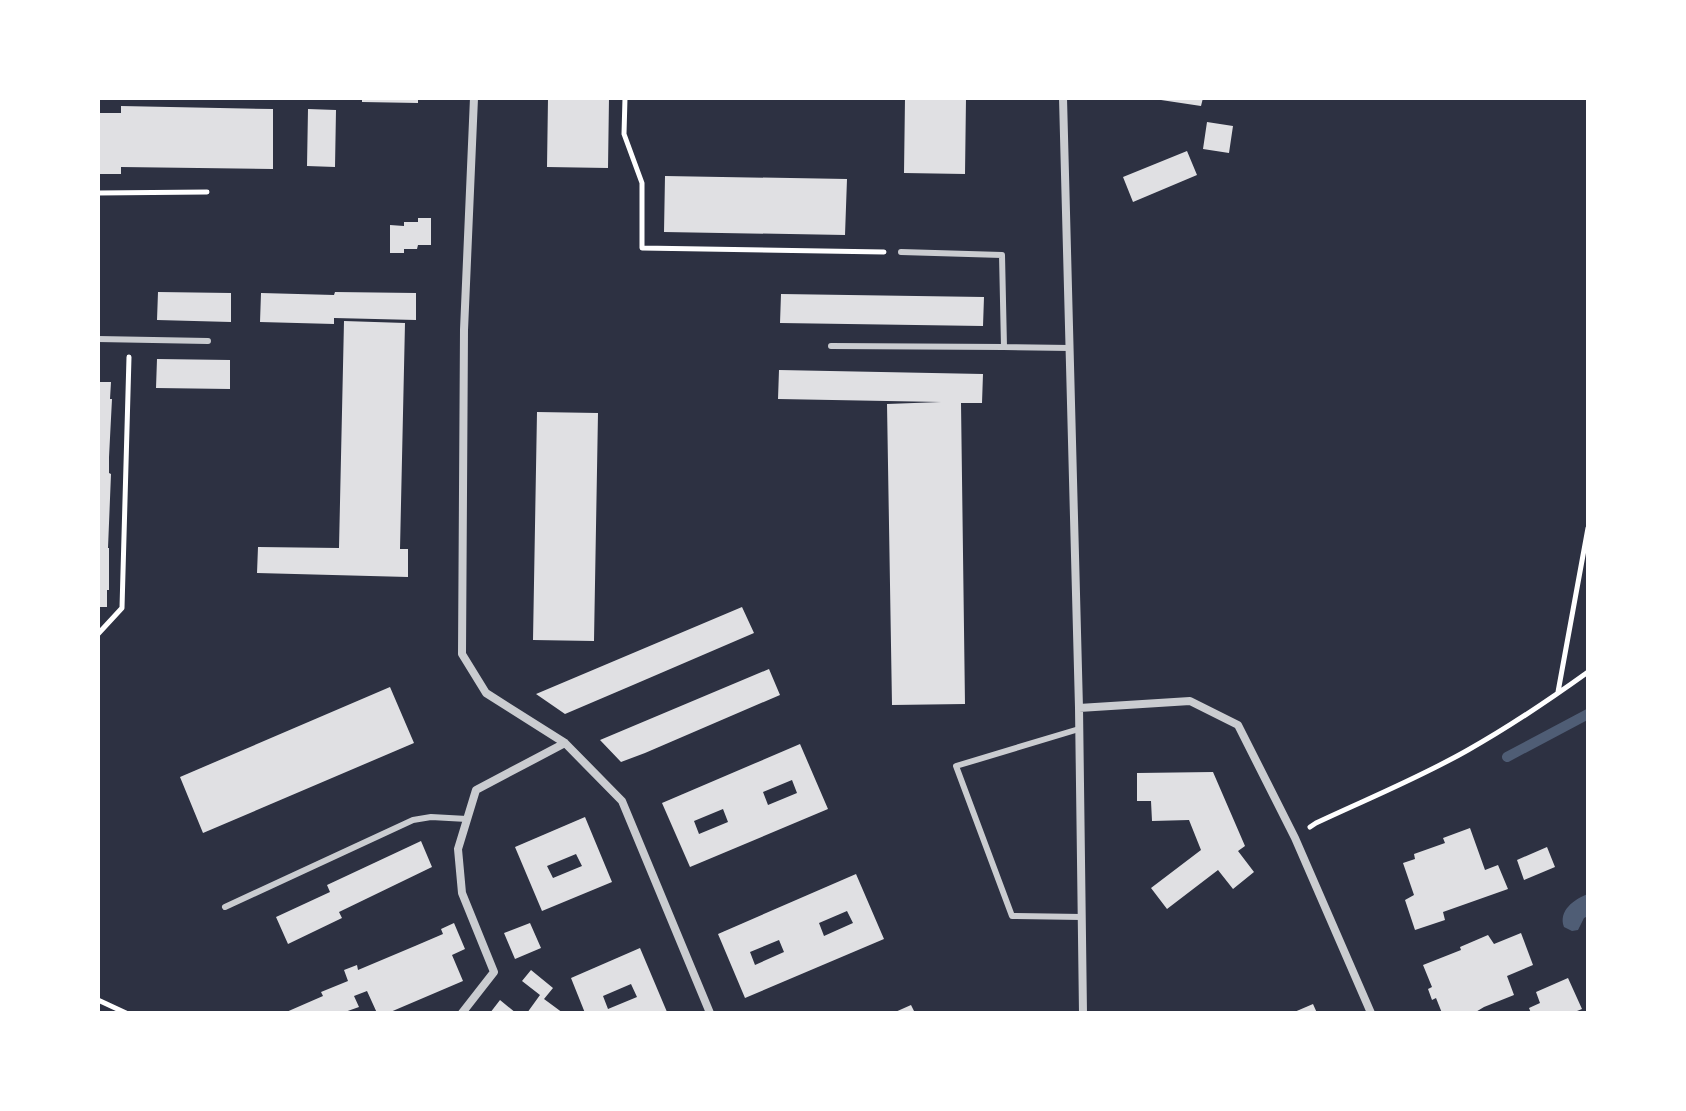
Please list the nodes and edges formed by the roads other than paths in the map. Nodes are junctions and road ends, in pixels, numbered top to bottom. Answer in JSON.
{"nodes":[{"id":1,"x":474,"y":98,"type":"edge"},
{"id":2,"x":1063,"y":98,"type":"edge"},
{"id":3,"x":901,"y":252,"type":"road end"},
{"id":4,"x":98,"y":339,"type":"edge"},
{"id":5,"x":208,"y":341,"type":"dead end"},
{"id":6,"x":831,"y":346,"type":"dead end"},
{"id":7,"x":1004,"y":347,"type":"junction"},
{"id":8,"x":1070,"y":348,"type":"junction"},
{"id":9,"x":1079,"y":708,"type":"junction"},
{"id":10,"x":1079,"y":729,"type":"junction"},
{"id":11,"x":565,"y":743,"type":"junction"},
{"id":12,"x":467,"y":819,"type":"junction"},
{"id":13,"x":225,"y":907,"type":"dead end"},
{"id":14,"x":1082,"y":917,"type":"junction"},
{"id":15,"x":462,"y":1013,"type":"edge"},
{"id":16,"x":710,"y":1013,"type":"edge"},
{"id":17,"x":1083,"y":1013,"type":"edge"},
{"id":18,"x":1371,"y":1013,"type":"edge"}],
"edges":[{"from":1,"to":11,"type":"street"},
{"from":2,"to":8,"type":"street"},
{"from":3,"to":7,"type":"lane"},
{"from":4,"to":5,"type":"lane"},
{"from":6,"to":7,"type":"lane"},
{"from":7,"to":8,"type":"lane"},
{"from":8,"to":9,"type":"street"},
{"from":9,"to":10,"type":"street"},
{"from":9,"to":18,"type":"street"},
{"from":10,"to":14,"type":"street"},
{"from":10,"to":14,"type":"lane"},
{"from":11,"to":12,"type":"street"},
{"from":11,"to":16,"type":"street"},
{"from":12,"to":13,"type":"lane"},
{"from":12,"to":15,"type":"street"},
{"from":14,"to":17,"type":"street"}]}
